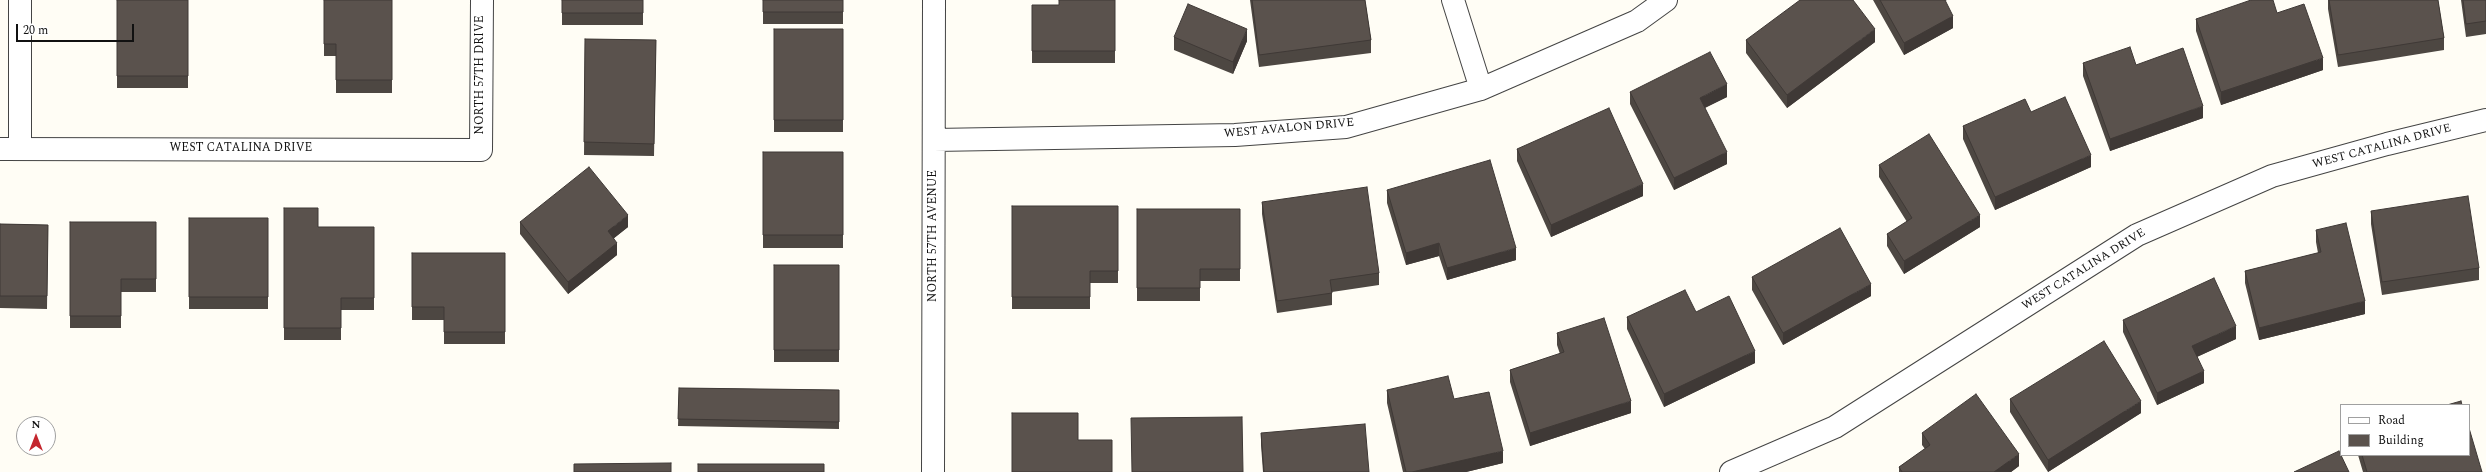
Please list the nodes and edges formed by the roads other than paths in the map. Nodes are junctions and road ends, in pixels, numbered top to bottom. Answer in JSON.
{"nodes":[{"id":1,"x":20,"y":0,"type":"edge"},
{"id":2,"x":482,"y":0,"type":"edge"},
{"id":3,"x":934,"y":0,"type":"edge"},
{"id":4,"x":1453,"y":0,"type":"edge"},
{"id":5,"x":1666,"y":0,"type":"edge"},
{"id":6,"x":1481,"y":89,"type":"junction"},
{"id":7,"x":2486,"y":120,"type":"edge"},
{"id":8,"x":934,"y":140,"type":"junction"},
{"id":9,"x":10,"y":149,"type":"edge"},
{"id":10,"x":481,"y":150,"type":"joint"},
{"id":11,"x":933,"y":472,"type":"edge"},
{"id":12,"x":1731,"y":472,"type":"edge"}],
"edges":[{"from":1,"to":9,"type":"street"},
{"from":2,"to":10,"type":"street","name":"NORTH 57TH DRIVE"},
{"from":3,"to":8,"type":"street","name":"NORTH 57TH AVENUE"},
{"from":4,"to":6,"type":"street"},
{"from":5,"to":6,"type":"street","name":"WEST AVALON DRIVE"},
{"from":6,"to":8,"type":"street","name":"WEST AVALON DRIVE"},
{"from":7,"to":12,"type":"street","name":"WEST CATALINA DRIVE"},
{"from":8,"to":11,"type":"street","name":"NORTH 57TH AVENUE"},
{"from":9,"to":10,"type":"street","name":"WEST CATALINA DRIVE"}]}
